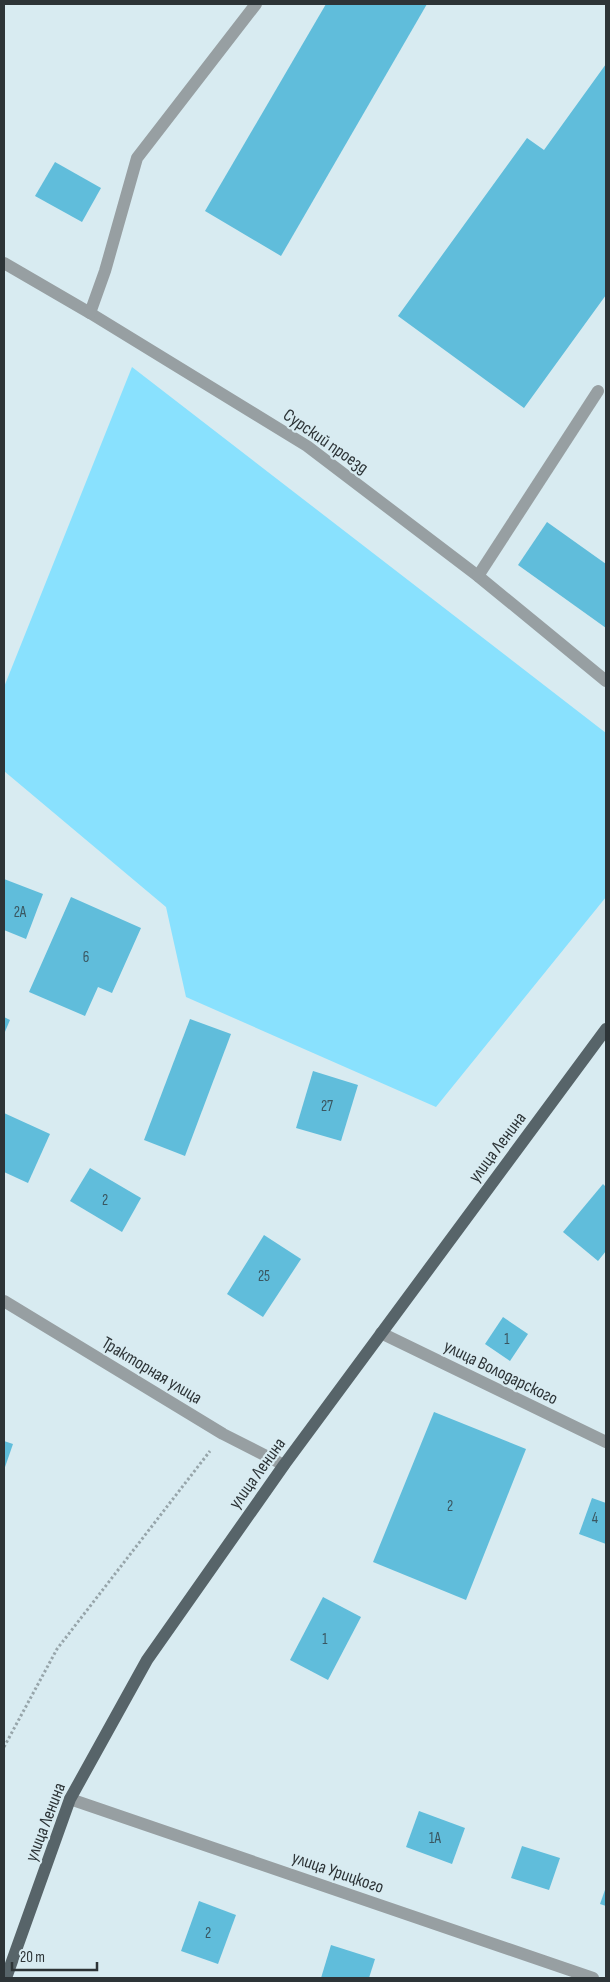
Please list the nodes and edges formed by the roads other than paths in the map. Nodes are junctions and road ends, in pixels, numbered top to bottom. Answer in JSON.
{"nodes":[{"id":1,"x":256,"y":4,"type":"edge"},
{"id":2,"x":4,"y":263,"type":"edge"},
{"id":3,"x":90,"y":313,"type":"junction"},
{"id":4,"x":598,"y":391,"type":"dead end"},
{"id":5,"x":478,"y":576,"type":"junction"},
{"id":6,"x":606,"y":681,"type":"edge"},
{"id":7,"x":606,"y":1029,"type":"edge"},
{"id":8,"x":4,"y":1301,"type":"edge"},
{"id":9,"x":381,"y":1333,"type":"junction"},
{"id":10,"x":606,"y":1442,"type":"edge"},
{"id":11,"x":284,"y":1465,"type":"junction"},
{"id":12,"x":70,"y":1799,"type":"junction"},
{"id":13,"x":6,"y":1978,"type":"edge"},
{"id":14,"x":593,"y":1978,"type":"edge"}],
"edges":[{"from":1,"to":3,"type":"street"},
{"from":2,"to":3,"type":"street","name":"Сурский проезд"},
{"from":3,"to":5,"type":"street","name":"Сурский проезд"},
{"from":4,"to":5,"type":"street"},
{"from":5,"to":6,"type":"street","name":"Сурский проезд"},
{"from":7,"to":9,"type":"main road","name":"улица Ленина"},
{"from":8,"to":11,"type":"street","name":"Тракторная улица"},
{"from":9,"to":10,"type":"street","name":"улица Володарского"},
{"from":9,"to":11,"type":"main road","name":"улица Ленина"},
{"from":11,"to":12,"type":"main road","name":"улица Ленина"},
{"from":12,"to":13,"type":"main road","name":"улица Ленина"},
{"from":12,"to":14,"type":"street","name":"улица Урицкого"}]}
